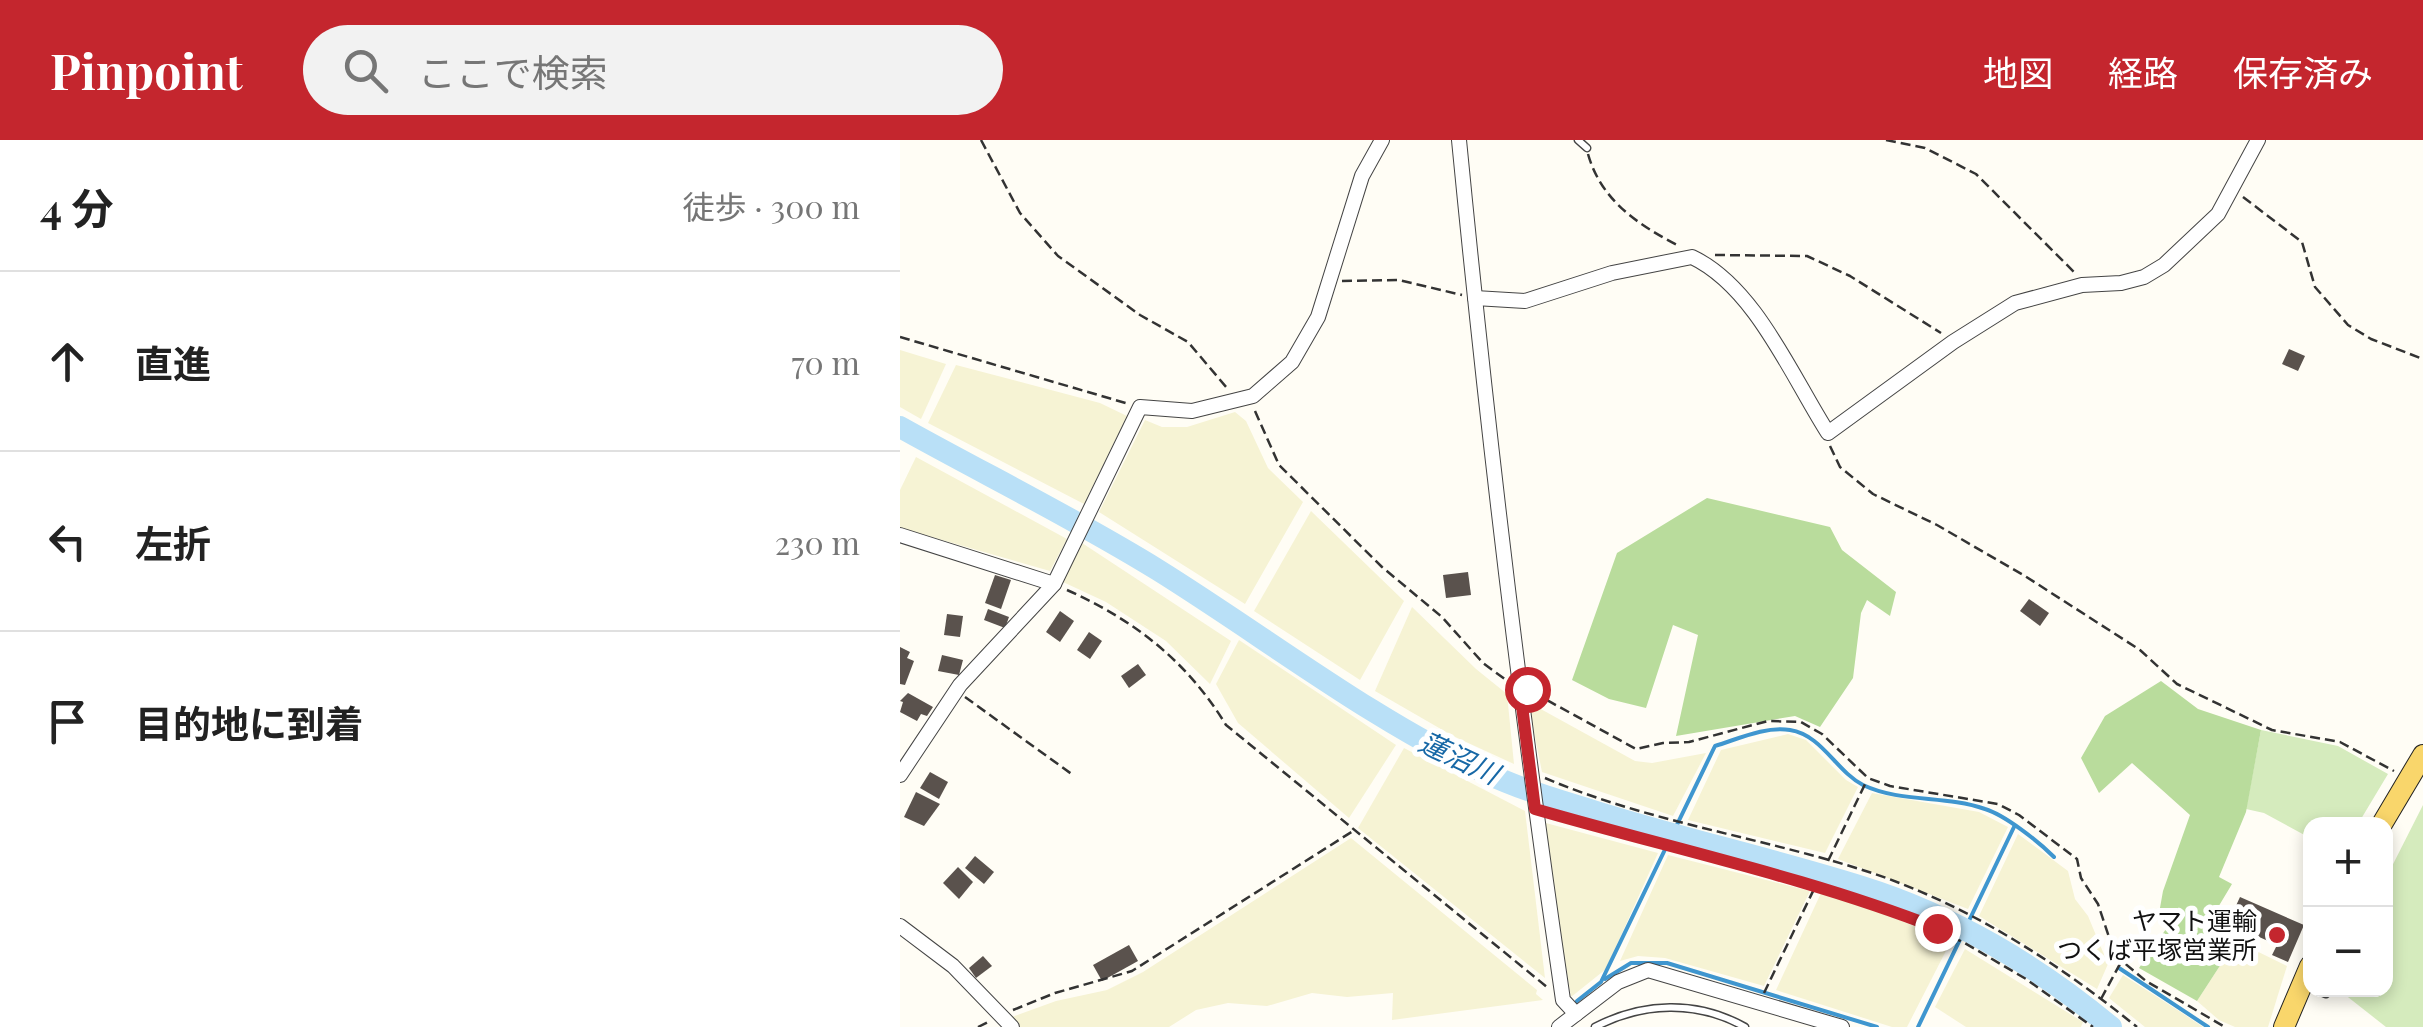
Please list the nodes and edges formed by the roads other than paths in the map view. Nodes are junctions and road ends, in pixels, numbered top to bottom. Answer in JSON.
{"nodes":[{"id":1,"x":1382,"y":140,"type":"edge"},
{"id":2,"x":1459,"y":140,"type":"edge"},
{"id":3,"x":1578,"y":140,"type":"edge"},
{"id":4,"x":2258,"y":140,"type":"edge"},
{"id":5,"x":1587,"y":148,"type":"road end"},
{"id":6,"x":1475,"y":298,"type":"junction"},
{"id":7,"x":900,"y":535,"type":"edge"},
{"id":8,"x":1054,"y":584,"type":"junction"},
{"id":9,"x":2423,"y":755,"type":"edge"},
{"id":10,"x":900,"y":774,"type":"edge"},
{"id":11,"x":2386,"y":817,"type":"edge"},
{"id":12,"x":900,"y":926,"type":"edge"},
{"id":13,"x":2303,"y":993,"type":"edge"},
{"id":14,"x":1576,"y":1014,"type":"junction"},
{"id":15,"x":1012,"y":1027,"type":"edge"},
{"id":16,"x":1560,"y":1027,"type":"edge"},
{"id":17,"x":1595,"y":1027,"type":"edge"},
{"id":18,"x":1745,"y":1027,"type":"edge"},
{"id":19,"x":1842,"y":1027,"type":"edge"},
{"id":20,"x":2284,"y":1027,"type":"edge"}],
"edges":[{"from":1,"to":8,"type":"street"},
{"from":2,"to":6,"type":"street"},
{"from":3,"to":5,"type":"lane"},
{"from":4,"to":6,"type":"street"},
{"from":6,"to":14,"type":"street"},
{"from":7,"to":8,"type":"street"},
{"from":8,"to":10,"type":"street"},
{"from":9,"to":11,"type":"main road"},
{"from":12,"to":15,"type":"street"},
{"from":13,"to":20,"type":"main road"},
{"from":14,"to":16,"type":"street"},
{"from":14,"to":19,"type":"street"},
{"from":17,"to":18,"type":"lane"}]}
